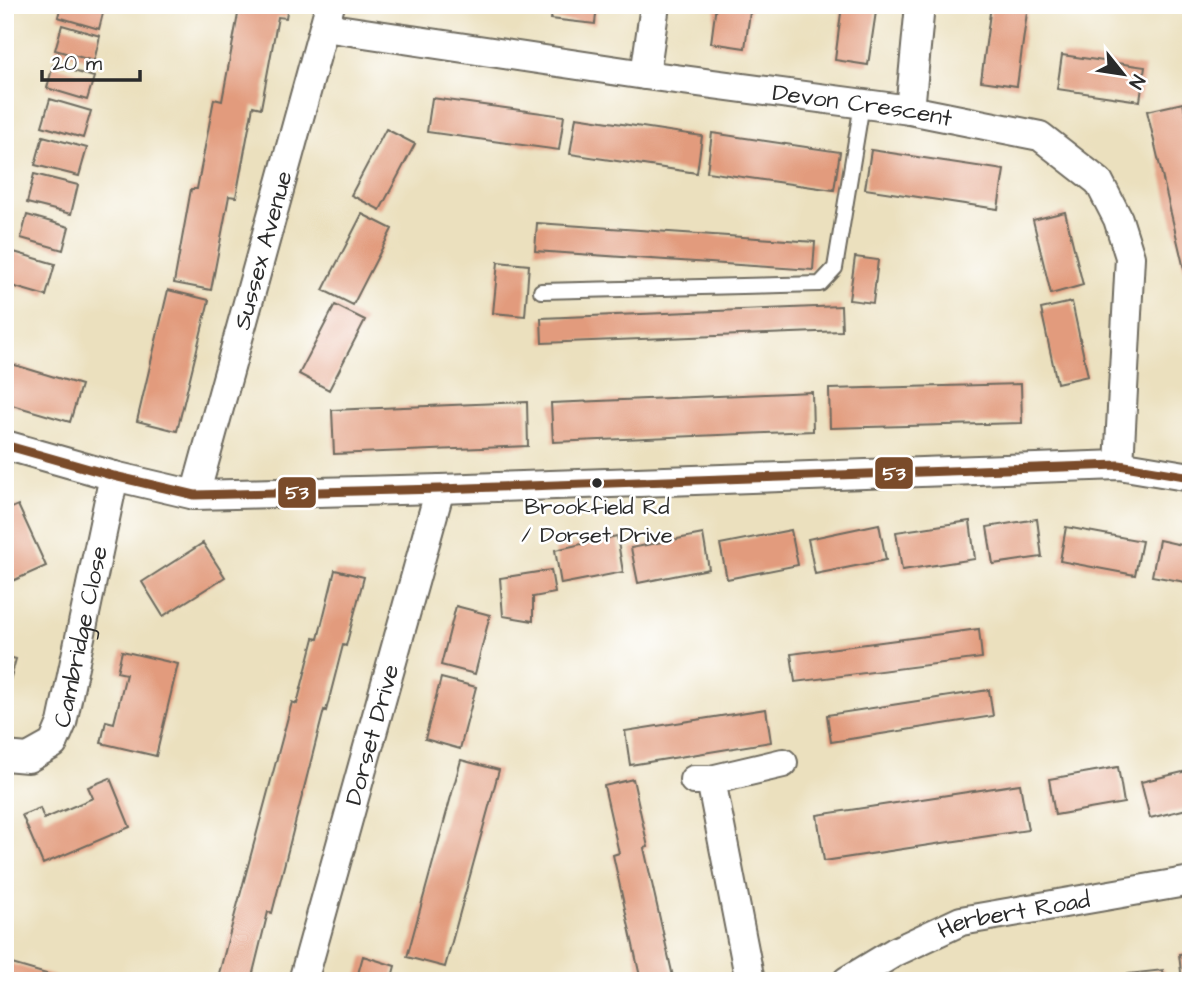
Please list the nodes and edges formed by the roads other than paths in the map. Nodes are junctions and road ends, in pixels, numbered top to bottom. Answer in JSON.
{"nodes":[{"id":1,"x":655,"y":5,"type":"edge"},
{"id":2,"x":920,"y":5,"type":"edge"},
{"id":3,"x":327,"y":16,"type":"edge"},
{"id":4,"x":645,"y":75,"type":"junction"},
{"id":5,"x":863,"y":104,"type":"junction"},
{"id":6,"x":910,"y":110,"type":"junction"},
{"id":7,"x":541,"y":291,"type":"dead end"},
{"id":8,"x":5,"y":445,"type":"edge"},
{"id":9,"x":1118,"y":465,"type":"junction"},
{"id":10,"x":114,"y":476,"type":"junction"},
{"id":11,"x":1191,"y":477,"type":"edge"},
{"id":12,"x":440,"y":489,"type":"junction"},
{"id":13,"x":195,"y":495,"type":"junction"},
{"id":14,"x":5,"y":756,"type":"edge"},
{"id":15,"x":783,"y":763,"type":"dead end"},
{"id":16,"x":1191,"y":881,"type":"edge"},
{"id":17,"x":303,"y":981,"type":"edge"},
{"id":18,"x":750,"y":981,"type":"edge"},
{"id":19,"x":847,"y":981,"type":"edge"}],
"edges":[{"from":1,"to":4,"type":"street"},
{"from":2,"to":6,"type":"street"},
{"from":3,"to":4,"type":"street","name":"Devon Crescent"},
{"from":3,"to":13,"type":"street","name":"Sussex Avenue"},
{"from":4,"to":5,"type":"street","name":"Devon Crescent"},
{"from":5,"to":6,"type":"street","name":"Devon Crescent"},
{"from":5,"to":7,"type":"lane"},
{"from":6,"to":9,"type":"street","name":"Devon Crescent"},
{"from":8,"to":10,"type":"street"},
{"from":9,"to":11,"type":"street"},
{"from":9,"to":12,"type":"street"},
{"from":10,"to":13,"type":"street"},
{"from":10,"to":14,"type":"street","name":"Cambridge Close"},
{"from":12,"to":13,"type":"street"},
{"from":12,"to":17,"type":"street","name":"Dorset Drive"},
{"from":15,"to":18,"type":"street"},
{"from":16,"to":19,"type":"street","name":"Herbert Road"}]}
